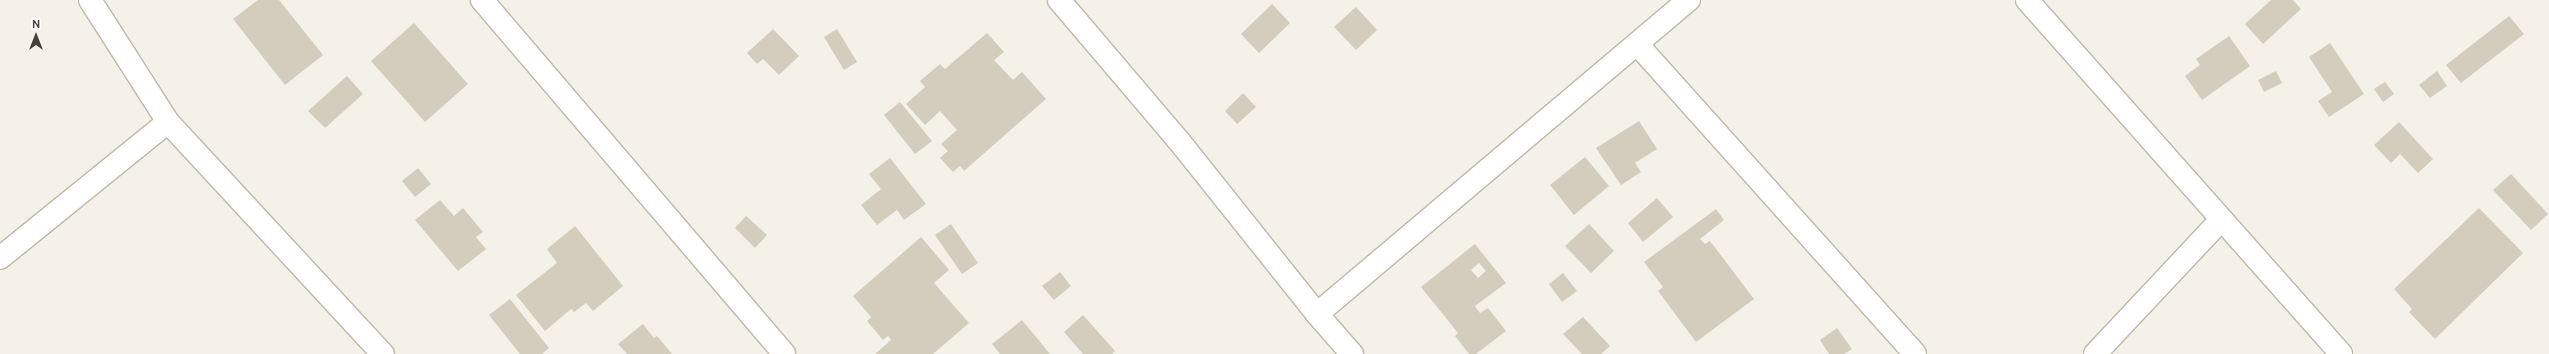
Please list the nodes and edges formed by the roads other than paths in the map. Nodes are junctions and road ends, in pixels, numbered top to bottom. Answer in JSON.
{"nodes":[{"id":1,"x":90,"y":0,"type":"edge"},
{"id":2,"x":482,"y":0,"type":"edge"},
{"id":3,"x":1059,"y":0,"type":"edge"},
{"id":4,"x":1689,"y":0,"type":"edge"},
{"id":5,"x":2027,"y":0,"type":"edge"},
{"id":6,"x":1637,"y":44,"type":"junction"},
{"id":7,"x":168,"y":122,"type":"junction"},
{"id":8,"x":2221,"y":220,"type":"junction"},
{"id":9,"x":0,"y":258,"type":"edge"},
{"id":10,"x":1317,"y":314,"type":"junction"},
{"id":11,"x":383,"y":354,"type":"edge"},
{"id":12,"x":784,"y":354,"type":"edge"},
{"id":13,"x":1352,"y":354,"type":"edge"},
{"id":14,"x":1915,"y":354,"type":"edge"},
{"id":15,"x":2096,"y":354,"type":"edge"},
{"id":16,"x":2341,"y":354,"type":"edge"}],
"edges":[{"from":1,"to":7,"type":"street"},
{"from":2,"to":12,"type":"street"},
{"from":3,"to":10,"type":"street"},
{"from":4,"to":6,"type":"street"},
{"from":5,"to":8,"type":"street"},
{"from":6,"to":10,"type":"street"},
{"from":6,"to":14,"type":"street"},
{"from":7,"to":9,"type":"street"},
{"from":7,"to":11,"type":"street"},
{"from":8,"to":15,"type":"street"},
{"from":8,"to":16,"type":"street"},
{"from":10,"to":13,"type":"street"}]}
